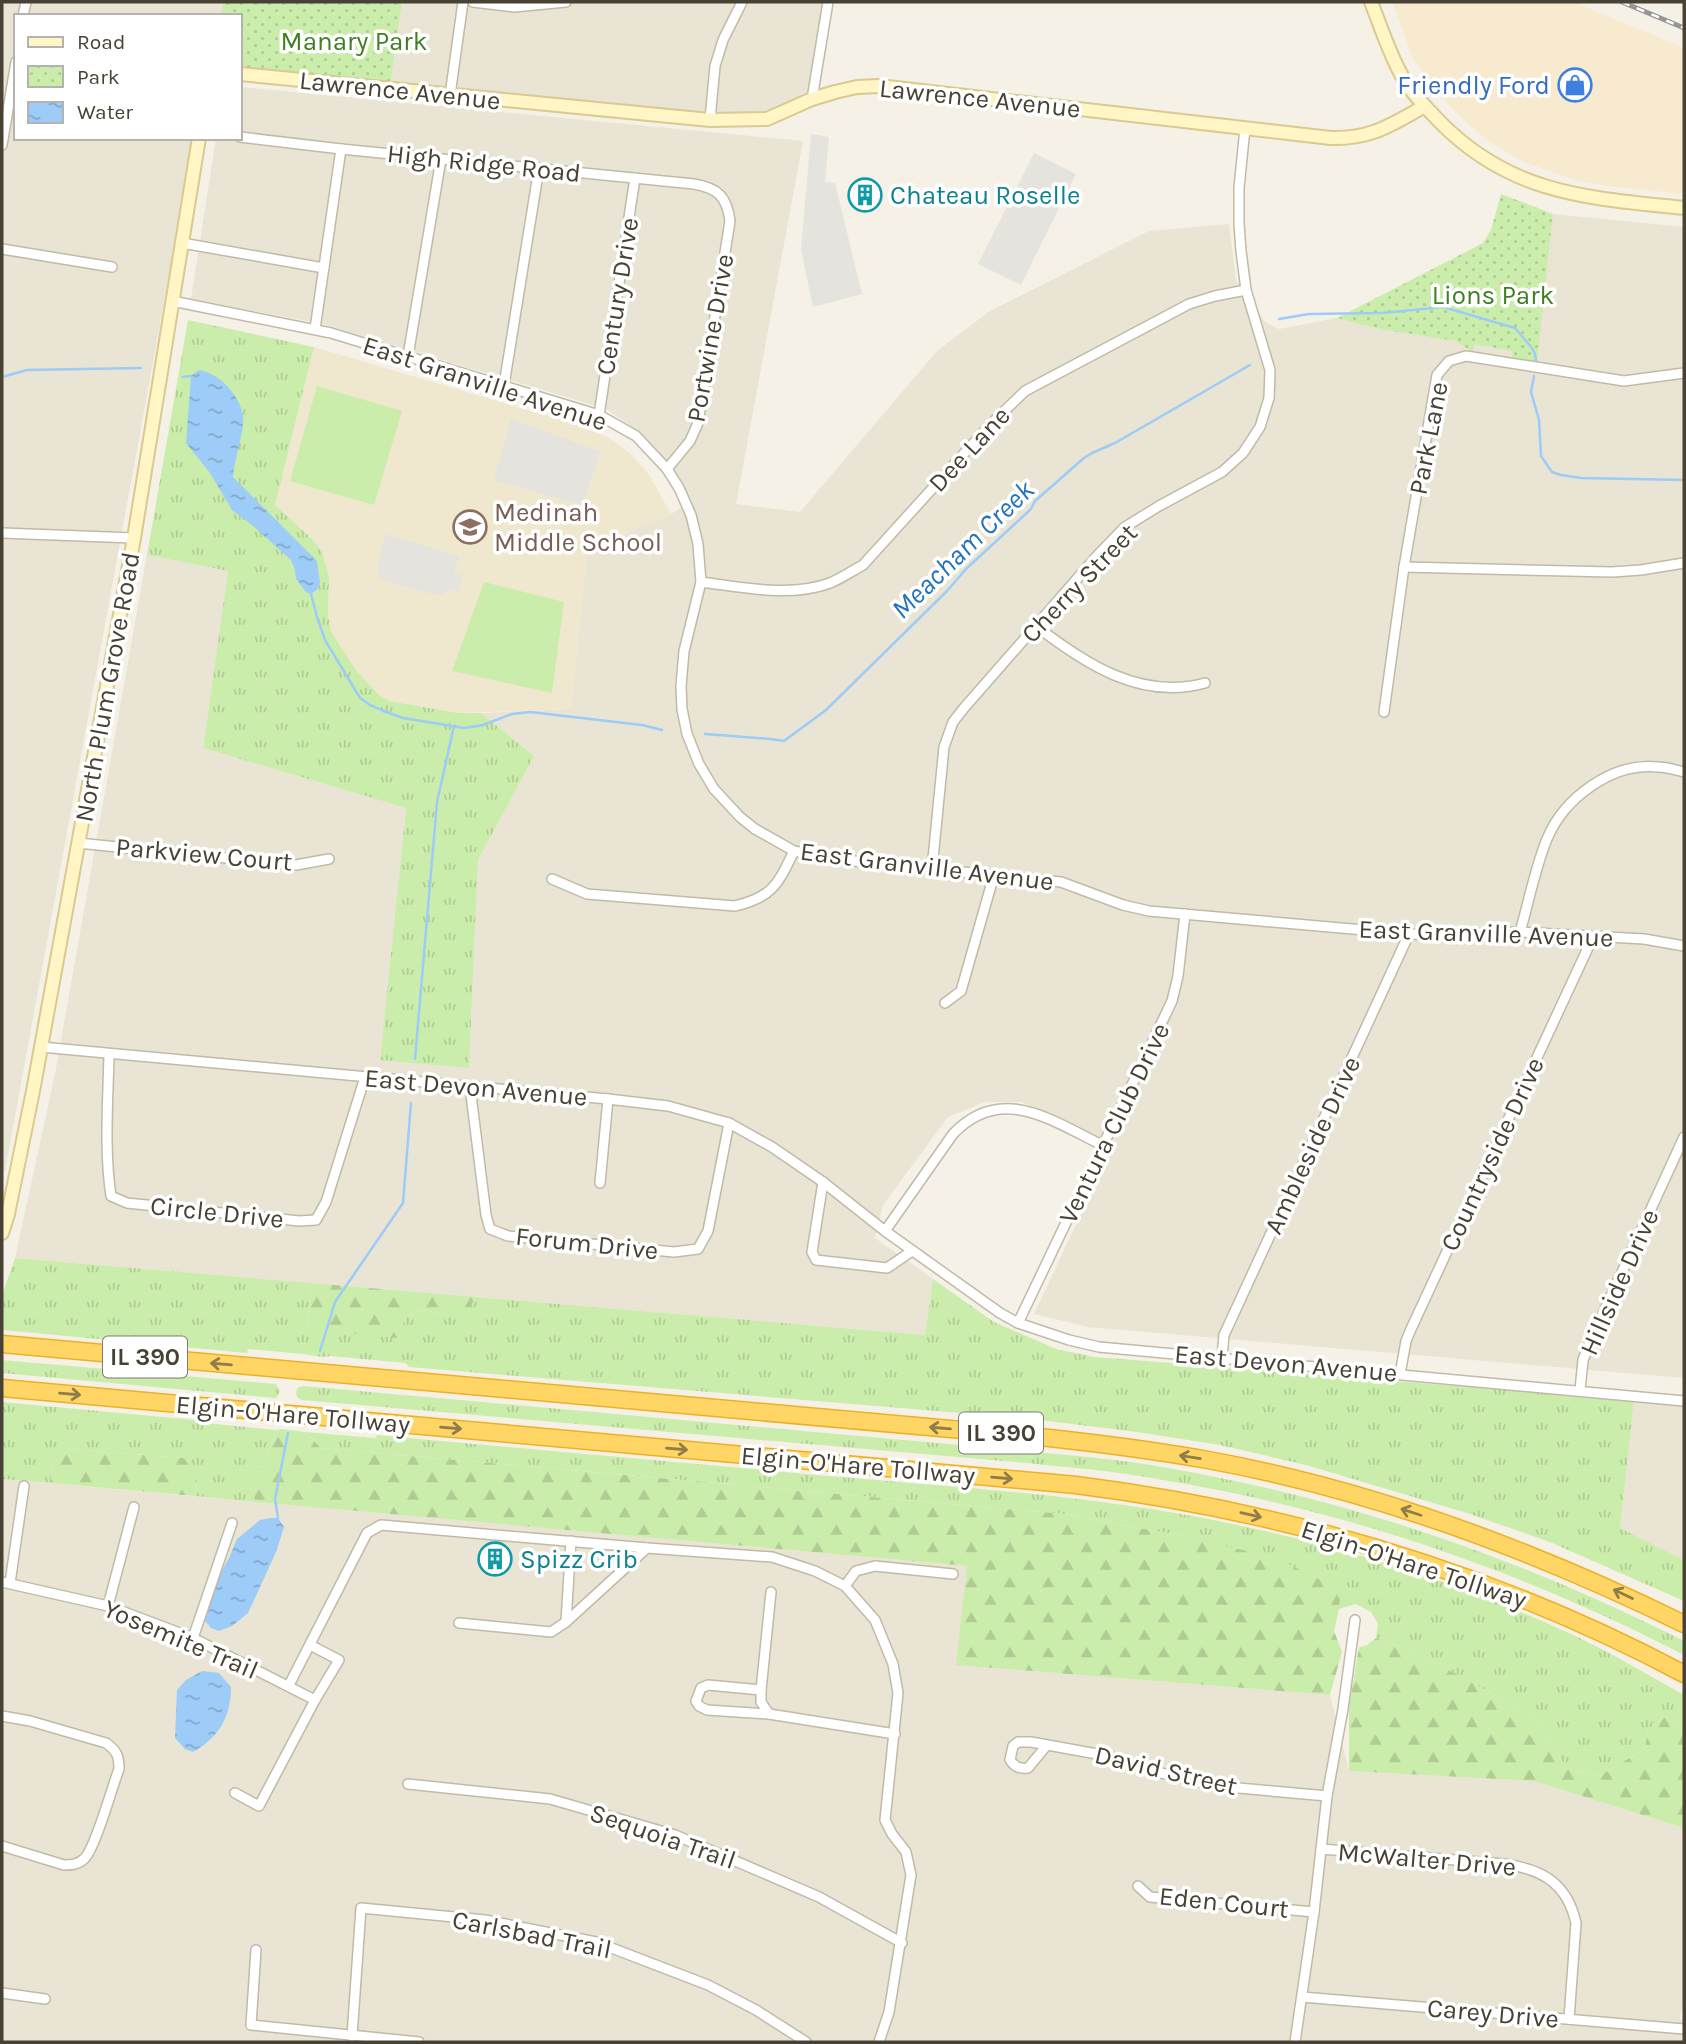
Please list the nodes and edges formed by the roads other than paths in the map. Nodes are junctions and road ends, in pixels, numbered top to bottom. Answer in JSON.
{"nodes":[{"id":1,"x":463,"y":2,"type":"edge"},
{"id":2,"x":473,"y":2,"type":"edge"},
{"id":3,"x":566,"y":2,"type":"edge"},
{"id":4,"x":742,"y":2,"type":"edge"},
{"id":5,"x":828,"y":2,"type":"edge"},
{"id":6,"x":1371,"y":2,"type":"edge"},
{"id":7,"x":14,"y":74,"type":"edge"},
{"id":8,"x":242,"y":74,"type":"edge"},
{"id":9,"x":450,"y":95,"type":"junction"},
{"id":10,"x":812,"y":99,"type":"junction"},
{"id":11,"x":1425,"y":106,"type":"junction"},
{"id":12,"x":710,"y":120,"type":"junction"},
{"id":13,"x":1245,"y":128,"type":"junction"},
{"id":14,"x":242,"y":137,"type":"edge"},
{"id":15,"x":199,"y":140,"type":"edge"},
{"id":16,"x":2,"y":145,"type":"edge"},
{"id":17,"x":341,"y":149,"type":"junction"},
{"id":18,"x":441,"y":159,"type":"junction"},
{"id":19,"x":539,"y":168,"type":"junction"},
{"id":20,"x":635,"y":177,"type":"junction"},
{"id":21,"x":724,"y":200,"type":"joint"},
{"id":22,"x":1684,"y":208,"type":"edge"},
{"id":23,"x":182,"y":243,"type":"junction"},
{"id":24,"x":2,"y":249,"type":"edge"},
{"id":25,"x":112,"y":267,"type":"dead end"},
{"id":26,"x":324,"y":268,"type":"junction"},
{"id":27,"x":1246,"y":290,"type":"junction"},
{"id":28,"x":172,"y":300,"type":"junction"},
{"id":29,"x":314,"y":329,"type":"junction"},
{"id":30,"x":408,"y":356,"type":"junction"},
{"id":31,"x":1684,"y":373,"type":"edge"},
{"id":32,"x":503,"y":385,"type":"junction"},
{"id":33,"x":599,"y":415,"type":"junction"},
{"id":34,"x":667,"y":469,"type":"junction"},
{"id":35,"x":2,"y":533,"type":"edge"},
{"id":36,"x":134,"y":538,"type":"junction"},
{"id":37,"x":1684,"y":563,"type":"edge"},
{"id":38,"x":1404,"y":567,"type":"junction"},
{"id":39,"x":701,"y":582,"type":"junction"},
{"id":40,"x":1036,"y":626,"type":"junction"},
{"id":41,"x":1205,"y":683,"type":"dead end"},
{"id":42,"x":1384,"y":712,"type":"dead end"},
{"id":43,"x":1684,"y":772,"type":"edge"},
{"id":44,"x":78,"y":843,"type":"junction"},
{"id":45,"x":794,"y":851,"type":"junction"},
{"id":46,"x":329,"y":859,"type":"dead end"},
{"id":47,"x":932,"y":869,"type":"junction"},
{"id":48,"x":994,"y":875,"type":"junction"},
{"id":49,"x":552,"y":879,"type":"dead end"},
{"id":50,"x":1185,"y":914,"type":"junction"},
{"id":51,"x":1520,"y":932,"type":"junction"},
{"id":52,"x":1409,"y":934,"type":"junction"},
{"id":53,"x":1592,"y":937,"type":"junction"},
{"id":54,"x":1684,"y":946,"type":"edge"},
{"id":55,"x":945,"y":1003,"type":"dead end"},
{"id":56,"x":41,"y":1047,"type":"junction"},
{"id":57,"x":109,"y":1054,"type":"junction"},
{"id":58,"x":365,"y":1077,"type":"junction"},
{"id":59,"x":470,"y":1087,"type":"junction"},
{"id":60,"x":608,"y":1099,"type":"junction"},
{"id":61,"x":729,"y":1122,"type":"junction"},
{"id":62,"x":1684,"y":1137,"type":"edge"},
{"id":63,"x":1104,"y":1146,"type":"junction"},
{"id":64,"x":823,"y":1182,"type":"junction"},
{"id":65,"x":600,"y":1183,"type":"dead end"},
{"id":66,"x":885,"y":1231,"type":"junction"},
{"id":67,"x":2,"y":1233,"type":"edge"},
{"id":68,"x":912,"y":1251,"type":"junction"},
{"id":69,"x":1018,"y":1323,"type":"junction"},
{"id":70,"x":2,"y":1344,"type":"edge"},
{"id":71,"x":1222,"y":1357,"type":"junction"},
{"id":72,"x":1400,"y":1374,"type":"junction"},
{"id":73,"x":2,"y":1388,"type":"edge"},
{"id":74,"x":1580,"y":1391,"type":"junction"},
{"id":75,"x":1684,"y":1401,"type":"edge"},
{"id":76,"x":24,"y":1486,"type":"dead end"},
{"id":77,"x":134,"y":1507,"type":"dead end"},
{"id":78,"x":232,"y":1522,"type":"dead end"},
{"id":79,"x":571,"y":1541,"type":"junction"},
{"id":80,"x":647,"y":1548,"type":"junction"},
{"id":81,"x":953,"y":1574,"type":"dead end"},
{"id":82,"x":6,"y":1583,"type":"edge"},
{"id":83,"x":845,"y":1586,"type":"junction"},
{"id":84,"x":771,"y":1592,"type":"dead end"},
{"id":85,"x":108,"y":1606,"type":"junction"},
{"id":86,"x":1355,"y":1620,"type":"dead end"},
{"id":87,"x":566,"y":1622,"type":"junction"},
{"id":88,"x":459,"y":1623,"type":"dead end"},
{"id":89,"x":1684,"y":1624,"type":"edge"},
{"id":90,"x":193,"y":1637,"type":"junction"},
{"id":91,"x":310,"y":1645,"type":"junction"},
{"id":92,"x":1654,"y":1658,"type":"junction"},
{"id":93,"x":1684,"y":1674,"type":"edge"},
{"id":94,"x":1684,"y":1684,"type":"edge"},
{"id":95,"x":289,"y":1685,"type":"junction"},
{"id":96,"x":761,"y":1690,"type":"junction"},
{"id":97,"x":315,"y":1700,"type":"junction"},
{"id":98,"x":769,"y":1714,"type":"junction"},
{"id":99,"x":2,"y":1716,"type":"edge"},
{"id":100,"x":895,"y":1734,"type":"junction"},
{"id":101,"x":1047,"y":1745,"type":"dead end"},
{"id":102,"x":408,"y":1784,"type":"dead end"},
{"id":103,"x":235,"y":1793,"type":"dead end"},
{"id":104,"x":1327,"y":1796,"type":"junction"},
{"id":105,"x":2,"y":1846,"type":"edge"},
{"id":106,"x":1321,"y":1849,"type":"junction"},
{"id":107,"x":1138,"y":1886,"type":"dead end"},
{"id":108,"x":1314,"y":1912,"type":"junction"},
{"id":109,"x":902,"y":1943,"type":"junction"},
{"id":110,"x":256,"y":1950,"type":"dead end"},
{"id":111,"x":2,"y":1993,"type":"edge"},
{"id":112,"x":1302,"y":1997,"type":"junction"},
{"id":113,"x":46,"y":1999,"type":"dead end"},
{"id":114,"x":1569,"y":2019,"type":"junction"},
{"id":115,"x":1684,"y":2029,"type":"edge"},
{"id":116,"x":352,"y":2036,"type":"junction"},
{"id":117,"x":419,"y":2042,"type":"edge"},
{"id":118,"x":806,"y":2042,"type":"edge"},
{"id":119,"x":879,"y":2042,"type":"edge"},
{"id":120,"x":1295,"y":2042,"type":"edge"}],
"edges":[{"from":1,"to":9,"type":"street"},
{"from":2,"to":3,"type":"street"},
{"from":4,"to":12,"type":"street"},
{"from":5,"to":10,"type":"street"},
{"from":6,"to":11,"type":"street"},
{"from":7,"to":16,"type":"street"},
{"from":8,"to":9,"type":"street","name":"Lawrence Avenue"},
{"from":9,"to":12,"type":"street","name":"Lawrence Avenue"},
{"from":10,"to":12,"type":"street","name":"Lawrence Avenue"},
{"from":10,"to":13,"type":"street","name":"Lawrence Avenue"},
{"from":11,"to":13,"type":"street","name":"Lawrence Avenue"},
{"from":11,"to":22,"type":"street"},
{"from":13,"to":27,"type":"street","name":"Cherry Street"},
{"from":14,"to":17,"type":"street","name":"High Ridge Road"},
{"from":15,"to":23,"type":"street","name":"North Plum Grove Road"},
{"from":17,"to":18,"type":"street","name":"High Ridge Road"},
{"from":17,"to":26,"type":"street"},
{"from":18,"to":19,"type":"street","name":"High Ridge Road"},
{"from":18,"to":30,"type":"street"},
{"from":19,"to":20,"type":"street","name":"High Ridge Road"},
{"from":19,"to":32,"type":"street"},
{"from":20,"to":21,"type":"street","name":"High Ridge Road"},
{"from":20,"to":33,"type":"street","name":"Century Drive"},
{"from":21,"to":34,"type":"street","name":"Portwine Drive"},
{"from":23,"to":26,"type":"street"},
{"from":23,"to":28,"type":"street","name":"North Plum Grove Road"},
{"from":24,"to":25,"type":"street"},
{"from":26,"to":29,"type":"street"},
{"from":27,"to":39,"type":"street","name":"Dee Lane"},
{"from":27,"to":40,"type":"street","name":"Cherry Street"},
{"from":28,"to":29,"type":"street","name":"East Granville Avenue"},
{"from":28,"to":36,"type":"street","name":"North Plum Grove Road"},
{"from":29,"to":30,"type":"street","name":"East Granville Avenue"},
{"from":30,"to":32,"type":"street","name":"East Granville Avenue"},
{"from":31,"to":38,"type":"street","name":"Park Lane"},
{"from":32,"to":33,"type":"street","name":"East Granville Avenue"},
{"from":33,"to":34,"type":"street","name":"East Granville Avenue"},
{"from":34,"to":39,"type":"street","name":"East Granville Avenue"},
{"from":35,"to":36,"type":"street"},
{"from":36,"to":44,"type":"street","name":"North Plum Grove Road"},
{"from":37,"to":38,"type":"street"},
{"from":38,"to":42,"type":"street","name":"Park Lane"},
{"from":39,"to":45,"type":"street","name":"East Granville Avenue"},
{"from":40,"to":41,"type":"street"},
{"from":40,"to":47,"type":"street","name":"Cherry Street"},
{"from":43,"to":51,"type":"street"},
{"from":44,"to":46,"type":"street","name":"Parkview Court"},
{"from":44,"to":56,"type":"street","name":"North Plum Grove Road"},
{"from":45,"to":47,"type":"street","name":"East Granville Avenue"},
{"from":45,"to":49,"type":"street"},
{"from":47,"to":48,"type":"street","name":"East Granville Avenue"},
{"from":48,"to":50,"type":"street","name":"East Granville Avenue"},
{"from":48,"to":55,"type":"street"},
{"from":50,"to":52,"type":"street","name":"East Granville Avenue"},
{"from":50,"to":63,"type":"street","name":"Ventura Club Drive"},
{"from":51,"to":52,"type":"street","name":"East Granville Avenue"},
{"from":51,"to":53,"type":"street","name":"East Granville Avenue"},
{"from":52,"to":71,"type":"street","name":"Ambleside Drive"},
{"from":53,"to":54,"type":"street","name":"East Granville Avenue"},
{"from":53,"to":72,"type":"street","name":"Countryside Drive"},
{"from":56,"to":57,"type":"street","name":"East Devon Avenue"},
{"from":56,"to":67,"type":"street","name":"North Plum Grove Road"},
{"from":57,"to":58,"type":"street","name":"East Devon Avenue"},
{"from":57,"to":58,"type":"street","name":"Circle Drive"},
{"from":58,"to":59,"type":"street","name":"East Devon Avenue"},
{"from":59,"to":60,"type":"street","name":"East Devon Avenue"},
{"from":59,"to":61,"type":"street","name":"Forum Drive"},
{"from":60,"to":61,"type":"street","name":"East Devon Avenue"},
{"from":60,"to":65,"type":"street"},
{"from":61,"to":64,"type":"street","name":"East Devon Avenue"},
{"from":62,"to":74,"type":"street","name":"Hillside Drive"},
{"from":63,"to":66,"type":"street"},
{"from":63,"to":69,"type":"street","name":"Ventura Club Drive"},
{"from":64,"to":66,"type":"street","name":"East Devon Avenue"},
{"from":64,"to":68,"type":"street"},
{"from":66,"to":68,"type":"street","name":"East Devon Avenue"},
{"from":68,"to":69,"type":"street","name":"East Devon Avenue"},
{"from":69,"to":71,"type":"street","name":"East Devon Avenue"},
{"from":89,"to":70,"type":"highway","name":"Elgin-O'Hare Tollway","number":"IL 390","one_way":true},
{"from":71,"to":72,"type":"street","name":"East Devon Avenue"},
{"from":72,"to":74,"type":"street","name":"East Devon Avenue"},
{"from":73,"to":92,"type":"highway","name":"Elgin-O'Hare Tollway","number":"IL 390","one_way":true},
{"from":74,"to":75,"type":"street","name":"East Devon Avenue"},
{"from":76,"to":82,"type":"street"},
{"from":77,"to":85,"type":"street"},
{"from":78,"to":90,"type":"street"},
{"from":79,"to":80,"type":"street"},
{"from":79,"to":87,"type":"street"},
{"from":79,"to":91,"type":"street"},
{"from":80,"to":83,"type":"street"},
{"from":80,"to":87,"type":"street"},
{"from":81,"to":83,"type":"street"},
{"from":82,"to":85,"type":"street","name":"Yosemite Trail"},
{"from":83,"to":100,"type":"street"},
{"from":84,"to":96,"type":"street"},
{"from":85,"to":90,"type":"street","name":"Yosemite Trail"},
{"from":86,"to":104,"type":"street"},
{"from":87,"to":88,"type":"street"},
{"from":90,"to":95,"type":"street","name":"Yosemite Trail"},
{"from":91,"to":95,"type":"street"},
{"from":91,"to":97,"type":"street"},
{"from":92,"to":93,"type":"highway","name":"Elgin-O'Hare Tollway","number":"IL 390"},
{"from":92,"to":94,"type":"highway"},
{"from":95,"to":97,"type":"street","name":"Yosemite Trail"},
{"from":96,"to":98,"type":"street"},
{"from":96,"to":98,"type":"street"},
{"from":97,"to":103,"type":"street"},
{"from":98,"to":100,"type":"street"},
{"from":99,"to":105,"type":"street"},
{"from":100,"to":109,"type":"street"},
{"from":101,"to":104,"type":"street","name":"David Street"},
{"from":102,"to":109,"type":"street","name":"Sequoia Trail"},
{"from":104,"to":106,"type":"street"},
{"from":106,"to":108,"type":"street"},
{"from":106,"to":114,"type":"street","name":"McWalter Drive"},
{"from":107,"to":108,"type":"street","name":"Eden Court"},
{"from":108,"to":112,"type":"street"},
{"from":109,"to":119,"type":"street"},
{"from":110,"to":116,"type":"street"},
{"from":111,"to":113,"type":"street"},
{"from":112,"to":114,"type":"street","name":"Carey Drive"},
{"from":112,"to":120,"type":"street"},
{"from":114,"to":115,"type":"street","name":"Carey Drive"},
{"from":116,"to":117,"type":"street"},
{"from":116,"to":118,"type":"street","name":"Carlsbad Trail"}]}
